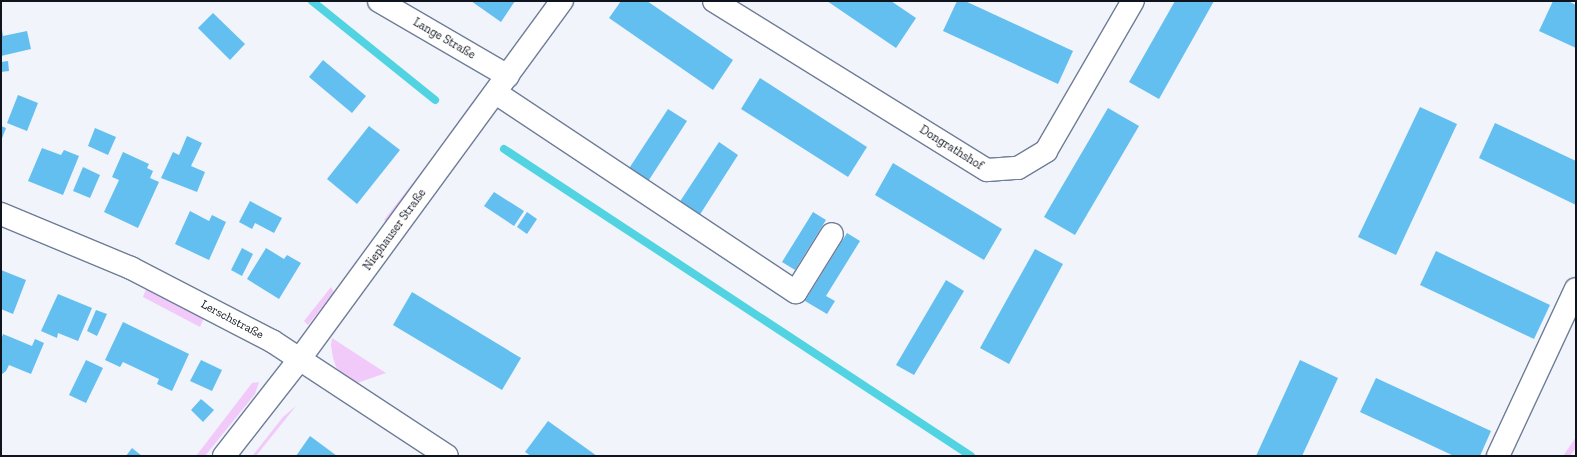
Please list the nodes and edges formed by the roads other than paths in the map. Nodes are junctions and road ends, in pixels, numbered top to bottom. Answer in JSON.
{"nodes":[{"id":1,"x":379,"y":1,"type":"edge"},
{"id":2,"x":562,"y":1,"type":"edge"},
{"id":3,"x":714,"y":1,"type":"edge"},
{"id":4,"x":1134,"y":1,"type":"edge"},
{"id":5,"x":502,"y":85,"type":"junction"},
{"id":6,"x":1,"y":214,"type":"edge"},
{"id":7,"x":832,"y":234,"type":"dead end"},
{"id":8,"x":1576,"y":289,"type":"edge"},
{"id":9,"x":299,"y":360,"type":"junction"},
{"id":10,"x":224,"y":456,"type":"edge"},
{"id":11,"x":447,"y":456,"type":"edge"},
{"id":12,"x":1498,"y":456,"type":"edge"}],
"edges":[{"from":1,"to":5,"type":"street","name":"Lange Straße"},
{"from":2,"to":5,"type":"street","name":"Niephauser Straße"},
{"from":3,"to":4,"type":"street","name":"Dongrathshof"},
{"from":5,"to":7,"type":"street","name":"Lange Straße"},
{"from":5,"to":9,"type":"street","name":"Niephauser Straße"},
{"from":6,"to":9,"type":"street","name":"Lerschstraße"},
{"from":8,"to":12,"type":"street"},
{"from":9,"to":10,"type":"street","name":"Niephauser Straße"},
{"from":9,"to":11,"type":"street","name":"Lerschstraße"}]}
